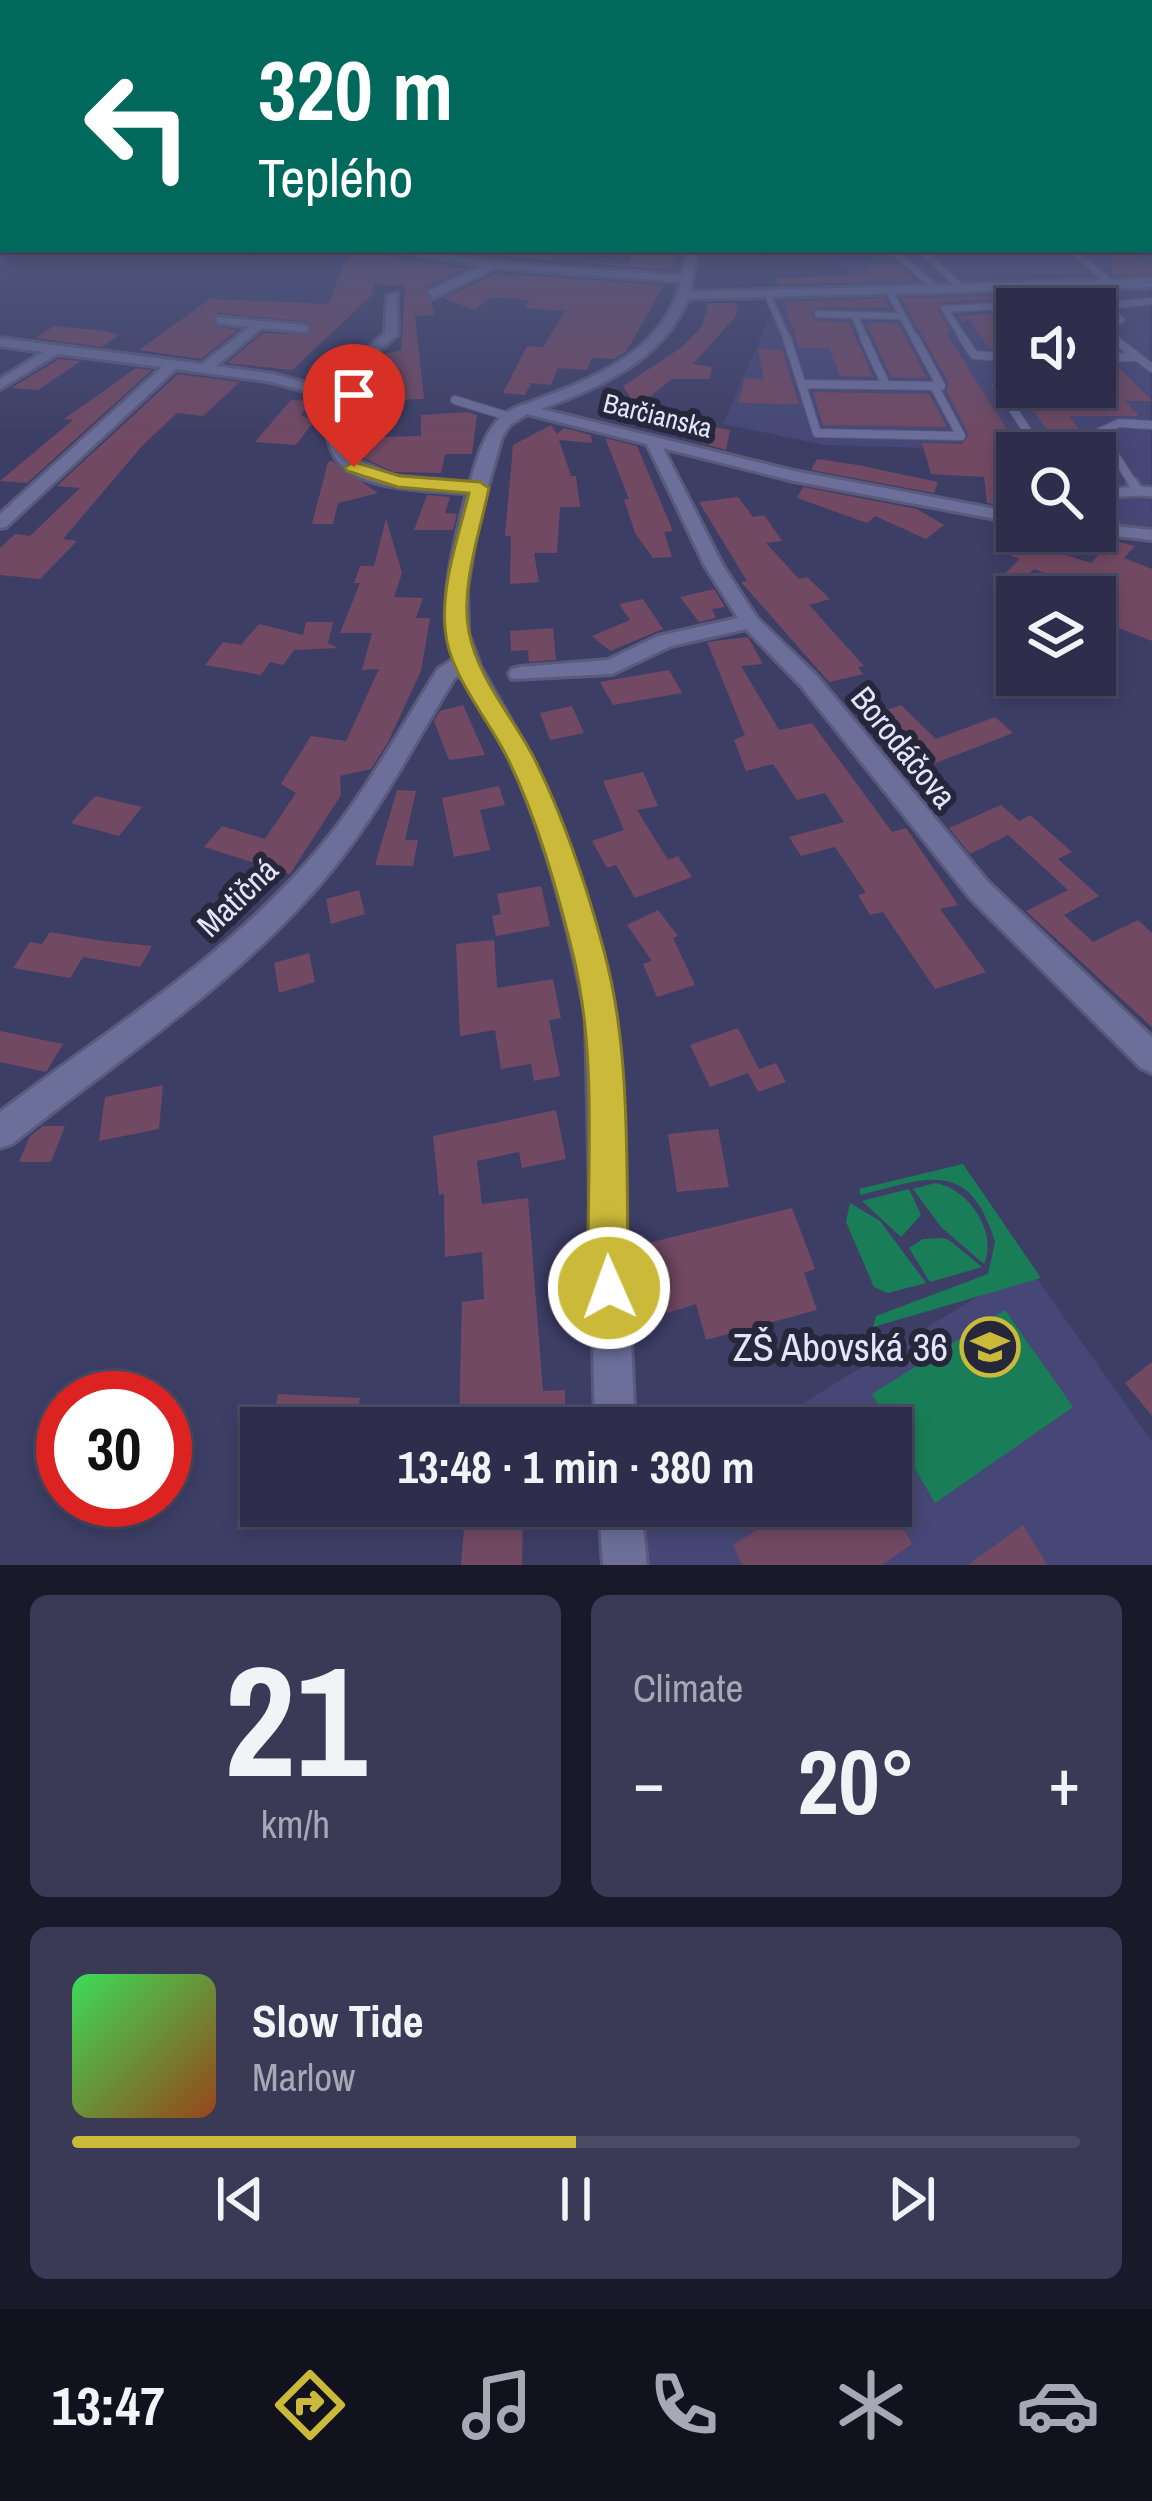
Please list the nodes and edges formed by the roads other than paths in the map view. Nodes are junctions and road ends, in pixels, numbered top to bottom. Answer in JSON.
{"nodes":[{"id":1,"x":393,"y":298,"type":"edge"},
{"id":2,"x":680,"y":298,"type":"edge"},
{"id":3,"x":769,"y":298,"type":"edge"},
{"id":4,"x":893,"y":298,"type":"edge"},
{"id":5,"x":1152,"y":301,"type":"edge"},
{"id":6,"x":996,"y":306,"type":"edge"},
{"id":7,"x":818,"y":314,"type":"dead end"},
{"id":8,"x":854,"y":315,"type":"junction"},
{"id":9,"x":902,"y":316,"type":"junction"},
{"id":10,"x":221,"y":320,"type":"dead end"},
{"id":11,"x":1121,"y":320,"type":"dead end"},
{"id":12,"x":260,"y":324,"type":"junction"},
{"id":13,"x":303,"y":329,"type":"dead end"},
{"id":14,"x":1116,"y":340,"type":"edge"},
{"id":15,"x":0,"y":342,"type":"edge"},
{"id":16,"x":56,"y":349,"type":"junction"},
{"id":17,"x":996,"y":357,"type":"edge"},
{"id":18,"x":1138,"y":357,"type":"junction"},
{"id":19,"x":1116,"y":358,"type":"edge"},
{"id":20,"x":174,"y":364,"type":"junction"},
{"id":21,"x":206,"y":368,"type":"junction"},
{"id":22,"x":1152,"y":368,"type":"edge"},
{"id":23,"x":802,"y":384,"type":"junction"},
{"id":24,"x":0,"y":385,"type":"edge"},
{"id":25,"x":886,"y":385,"type":"junction"},
{"id":26,"x":934,"y":386,"type":"junction"},
{"id":27,"x":325,"y":392,"type":"junction"},
{"id":28,"x":455,"y":400,"type":"dead end"},
{"id":29,"x":519,"y":413,"type":"junction"},
{"id":30,"x":1152,"y":424,"type":"edge"},
{"id":31,"x":655,"y":442,"type":"junction"},
{"id":32,"x":480,"y":488,"type":"junction"},
{"id":33,"x":1138,"y":491,"type":"junction"},
{"id":34,"x":1152,"y":492,"type":"edge"},
{"id":35,"x":996,"y":514,"type":"edge"},
{"id":36,"x":0,"y":523,"type":"edge"},
{"id":37,"x":1117,"y":531,"type":"joint"},
{"id":38,"x":1152,"y":535,"type":"edge"},
{"id":39,"x":751,"y":622,"type":"junction"},
{"id":40,"x":465,"y":661,"type":"junction"},
{"id":41,"x":520,"y":674,"type":"dead end"},
{"id":42,"x":1152,"y":1058,"type":"edge"},
{"id":43,"x":0,"y":1132,"type":"edge"},
{"id":44,"x":614,"y":1407,"type":"edge"},
{"id":45,"x":622,"y":1527,"type":"edge"},
{"id":46,"x":625,"y":1565,"type":"edge"}],
"edges":[{"from":1,"to":27,"type":"street"},
{"from":2,"to":29,"type":"street","name":"Barčianska"},
{"from":3,"to":23,"type":"lane"},
{"from":4,"to":9,"type":"lane"},
{"from":5,"to":11,"type":"lane"},
{"from":6,"to":17,"type":"lane"},
{"from":7,"to":8,"type":"lane"},
{"from":8,"to":9,"type":"lane"},
{"from":8,"to":25,"type":"lane"},
{"from":9,"to":26,"type":"lane"},
{"from":10,"to":12,"type":"street"},
{"from":12,"to":13,"type":"street"},
{"from":12,"to":21,"type":"street"},
{"from":14,"to":18,"type":"lane"},
{"from":15,"to":16,"type":"street"},
{"from":16,"to":20,"type":"street"},
{"from":16,"to":24,"type":"street"},
{"from":18,"to":19,"type":"lane"},
{"from":18,"to":22,"type":"lane"},
{"from":20,"to":21,"type":"street"},
{"from":20,"to":36,"type":"street"},
{"from":21,"to":27,"type":"street"},
{"from":23,"to":25,"type":"lane"},
{"from":23,"to":26,"type":"lane"},
{"from":25,"to":26,"type":"lane"},
{"from":27,"to":32,"type":"street"},
{"from":28,"to":29,"type":"lane"},
{"from":29,"to":31,"type":"street","name":"Barčianska"},
{"from":29,"to":32,"type":"street"},
{"from":30,"to":33,"type":"lane"},
{"from":31,"to":35,"type":"street","name":"Barčianska"},
{"from":31,"to":39,"type":"street","name":"Borodáčova"},
{"from":32,"to":40,"type":"street"},
{"from":33,"to":34,"type":"lane"},
{"from":33,"to":37,"type":"lane"},
{"from":37,"to":38,"type":"street"},
{"from":39,"to":41,"type":"street"},
{"from":39,"to":42,"type":"street","name":"Borodáčova"},
{"from":40,"to":43,"type":"street","name":"Matičná"},
{"from":40,"to":44,"type":"street"},
{"from":45,"to":46,"type":"street"}]}
